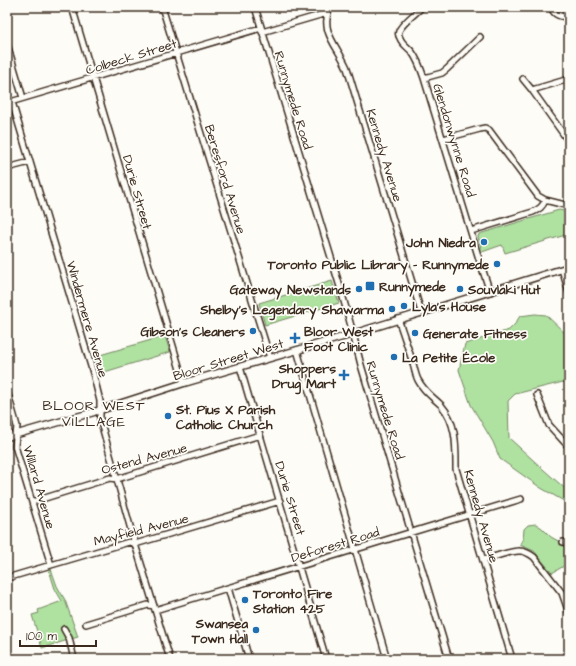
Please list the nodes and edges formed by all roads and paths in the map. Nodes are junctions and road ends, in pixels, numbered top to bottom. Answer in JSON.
{"nodes":[{"id":1,"x":72,"y":7,"type":"edge"},
{"id":2,"x":162,"y":7,"type":"edge"},
{"id":3,"x":255,"y":7,"type":"edge"},
{"id":4,"x":330,"y":7,"type":"edge"},
{"id":5,"x":422,"y":7,"type":"edge"},
{"id":6,"x":550,"y":7,"type":"edge"},
{"id":7,"x":327,"y":13,"type":"junction"},
{"id":8,"x":569,"y":16,"type":"edge"},
{"id":9,"x":262,"y":30,"type":"junction"},
{"id":10,"x":480,"y":37,"type":"dead end"},
{"id":11,"x":7,"y":44,"type":"edge"},
{"id":12,"x":177,"y":54,"type":"junction"},
{"id":13,"x":93,"y":78,"type":"junction"},
{"id":14,"x":424,"y":78,"type":"junction"},
{"id":15,"x":523,"y":79,"type":"dead end"},
{"id":16,"x":569,"y":79,"type":"edge"},
{"id":17,"x":532,"y":90,"type":"junction"},
{"id":18,"x":23,"y":98,"type":"junction"},
{"id":19,"x":10,"y":102,"type":"edge"},
{"id":20,"x":443,"y":139,"type":"junction"},
{"id":21,"x":569,"y":142,"type":"edge"},
{"id":22,"x":30,"y":162,"type":"junction"},
{"id":23,"x":7,"y":168,"type":"edge"},
{"id":24,"x":545,"y":200,"type":"junction"},
{"id":25,"x":569,"y":206,"type":"edge"},
{"id":26,"x":471,"y":231,"type":"junction"},
{"id":27,"x":569,"y":267,"type":"edge"},
{"id":28,"x":562,"y":269,"type":"junction"},
{"id":29,"x":490,"y":292,"type":"junction"},
{"id":30,"x":569,"y":293,"type":"edge"},
{"id":31,"x":421,"y":312,"type":"junction"},
{"id":32,"x":398,"y":319,"type":"junction"},
{"id":33,"x":353,"y":333,"type":"junction"},
{"id":34,"x":297,"y":350,"type":"junction"},
{"id":35,"x":270,"y":358,"type":"junction"},
{"id":36,"x":240,"y":367,"type":"junction"},
{"id":37,"x":184,"y":383,"type":"junction"},
{"id":38,"x":7,"y":391,"type":"edge"},
{"id":39,"x":537,"y":395,"type":"dead end"},
{"id":40,"x":100,"y":410,"type":"junction"},
{"id":41,"x":17,"y":434,"type":"junction"},
{"id":42,"x":260,"y":436,"type":"junction"},
{"id":43,"x":7,"y":437,"type":"edge"},
{"id":44,"x":569,"y":447,"type":"edge"},
{"id":45,"x":117,"y":479,"type":"junction"},
{"id":46,"x":521,"y":499,"type":"dead end"},
{"id":47,"x":280,"y":501,"type":"junction"},
{"id":48,"x":32,"y":502,"type":"junction"},
{"id":49,"x":470,"y":515,"type":"junction"},
{"id":50,"x":412,"y":532,"type":"junction"},
{"id":51,"x":562,"y":542,"type":"dead end"},
{"id":52,"x":135,"y":544,"type":"junction"},
{"id":53,"x":569,"y":544,"type":"edge"},
{"id":54,"x":356,"y":550,"type":"junction"},
{"id":55,"x":483,"y":560,"type":"junction"},
{"id":56,"x":51,"y":565,"type":"junction"},
{"id":57,"x":300,"y":567,"type":"junction"},
{"id":58,"x":7,"y":578,"type":"edge"},
{"id":59,"x":228,"y":588,"type":"junction"},
{"id":60,"x":154,"y":608,"type":"junction"},
{"id":61,"x":569,"y":613,"type":"edge"},
{"id":62,"x":86,"y":624,"type":"dead end"},
{"id":63,"x":64,"y":629,"type":"dead end"},
{"id":64,"x":74,"y":659,"type":"edge"},
{"id":65,"x":170,"y":659,"type":"edge"},
{"id":66,"x":249,"y":659,"type":"edge"},
{"id":67,"x":326,"y":659,"type":"edge"},
{"id":68,"x":387,"y":659,"type":"edge"},
{"id":69,"x":449,"y":659,"type":"edge"},
{"id":70,"x":512,"y":659,"type":"edge"}],
"edges":[{"from":1,"to":13,"type":"street","name":"Durie Street"},
{"from":2,"to":12,"type":"street","name":"Beresford Avenue"},
{"from":3,"to":9,"type":"street","name":"Runnymede Road"},
{"from":4,"to":7,"type":"street","name":"Kennedy Avenue"},
{"from":5,"to":14,"type":"street","name":"Glendonwynne Road"},
{"from":6,"to":8,"type":"street"},
{"from":7,"to":9,"type":"street","name":"Colbeck Street"},
{"from":7,"to":31,"type":"street","name":"Kennedy Avenue"},
{"from":9,"to":12,"type":"street","name":"Colbeck Street"},
{"from":9,"to":33,"type":"street","name":"Runnymede Road"},
{"from":10,"to":14,"type":"street"},
{"from":11,"to":18,"type":"street"},
{"from":12,"to":13,"type":"street","name":"Colbeck Street"},
{"from":12,"to":35,"type":"street","name":"Beresford Avenue"},
{"from":13,"to":18,"type":"street","name":"Colbeck Street"},
{"from":13,"to":37,"type":"street","name":"Durie Street"},
{"from":14,"to":20,"type":"street","name":"Glendonwynne Road"},
{"from":15,"to":17,"type":"street"},
{"from":16,"to":17,"type":"street"},
{"from":17,"to":21,"type":"street"},
{"from":18,"to":19,"type":"street","name":"Colbeck Street"},
{"from":19,"to":22,"type":"street","name":"Windermere Avenue"},
{"from":20,"to":24,"type":"street"},
{"from":20,"to":26,"type":"street","name":"Glendonwynne Road"},
{"from":22,"to":23,"type":"street"},
{"from":22,"to":40,"type":"street","name":"Windermere Avenue"},
{"from":24,"to":25,"type":"street"},
{"from":24,"to":26,"type":"street"},
{"from":26,"to":29,"type":"street","name":"Glendonwynne Road"},
{"from":27,"to":28,"type":"main road","name":"Bloor Street West"},
{"from":28,"to":29,"type":"main road","name":"Bloor Street West"},
{"from":28,"to":30,"type":"street"},
{"from":29,"to":31,"type":"main road","name":"Bloor Street West"},
{"from":31,"to":32,"type":"main road","name":"Bloor Street West"},
{"from":32,"to":33,"type":"main road","name":"Bloor Street West"},
{"from":32,"to":49,"type":"street","name":"Kennedy Avenue"},
{"from":33,"to":34,"type":"main road","name":"Bloor Street West"},
{"from":33,"to":50,"type":"street","name":"Runnymede Road"},
{"from":34,"to":35,"type":"main road","name":"Bloor Street West"},
{"from":34,"to":54,"type":"street"},
{"from":35,"to":36,"type":"main road","name":"Bloor Street West"},
{"from":36,"to":37,"type":"main road","name":"Bloor Street West"},
{"from":36,"to":42,"type":"street","name":"Durie Street"},
{"from":37,"to":40,"type":"main road","name":"Bloor Street West"},
{"from":38,"to":41,"type":"street","name":"Willard Avenue"},
{"from":39,"to":44,"type":"street"},
{"from":40,"to":41,"type":"main road","name":"Bloor Street West"},
{"from":40,"to":45,"type":"street","name":"Windermere Avenue"},
{"from":41,"to":43,"type":"main road","name":"Bloor Street West"},
{"from":41,"to":48,"type":"street","name":"Willard Avenue"},
{"from":42,"to":45,"type":"street","name":"Ostend Avenue"},
{"from":42,"to":47,"type":"street","name":"Durie Street"},
{"from":45,"to":48,"type":"street","name":"Ostend Avenue"},
{"from":45,"to":52,"type":"street","name":"Windermere Avenue"},
{"from":46,"to":49,"type":"street","name":"Deforest Road"},
{"from":47,"to":52,"type":"street","name":"Mayfield Avenue"},
{"from":47,"to":57,"type":"street","name":"Durie Street"},
{"from":48,"to":56,"type":"street","name":"Willard Avenue"},
{"from":49,"to":50,"type":"street","name":"Deforest Road"},
{"from":49,"to":55,"type":"street","name":"Kennedy Avenue"},
{"from":50,"to":54,"type":"street","name":"Deforest Road"},
{"from":50,"to":69,"type":"street","name":"Runnymede Road"},
{"from":51,"to":53,"type":"street"},
{"from":52,"to":56,"type":"street","name":"Mayfield Avenue"},
{"from":52,"to":60,"type":"street","name":"Windermere Avenue"},
{"from":54,"to":57,"type":"street","name":"Deforest Road"},
{"from":54,"to":68,"type":"street"},
{"from":55,"to":61,"type":"street"},
{"from":55,"to":70,"type":"street","name":"Kennedy Avenue"},
{"from":56,"to":58,"type":"street","name":"Mayfield Avenue"},
{"from":57,"to":59,"type":"street","name":"Deforest Road"},
{"from":57,"to":67,"type":"street","name":"Durie Street"},
{"from":59,"to":60,"type":"street","name":"Deforest Road"},
{"from":59,"to":66,"type":"street"},
{"from":60,"to":62,"type":"street","name":"Deforest Road"},
{"from":60,"to":65,"type":"street","name":"Windermere Avenue"},
{"from":63,"to":64,"type":"street"}]}
